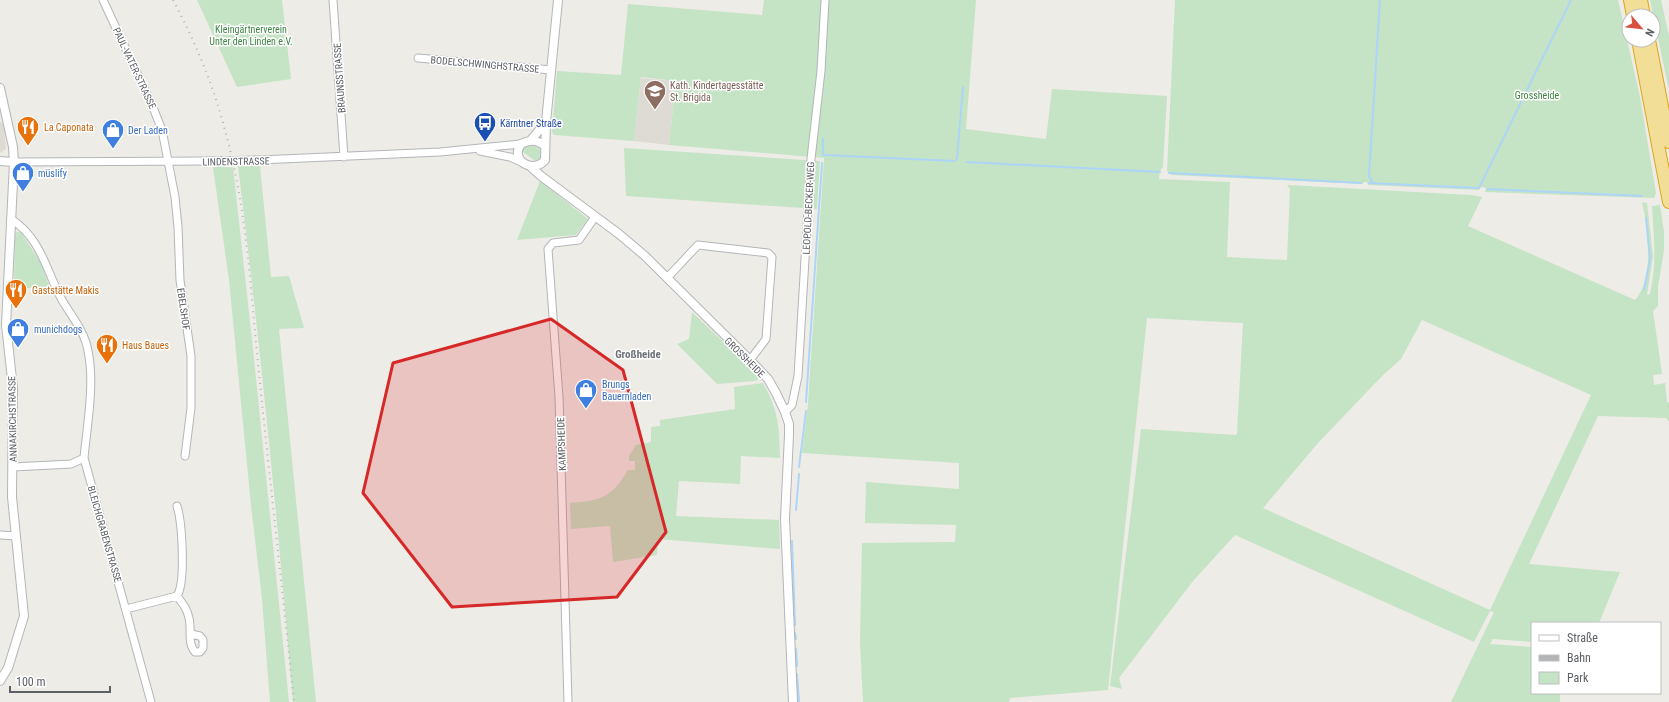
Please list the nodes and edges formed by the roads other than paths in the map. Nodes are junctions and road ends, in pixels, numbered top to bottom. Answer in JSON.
{"nodes":[{"id":1,"x":103,"y":0,"type":"edge"},
{"id":2,"x":333,"y":0,"type":"edge"},
{"id":3,"x":558,"y":0,"type":"edge"},
{"id":4,"x":825,"y":0,"type":"edge"},
{"id":5,"x":1640,"y":48,"type":"edge"},
{"id":6,"x":1651,"y":48,"type":"edge"},
{"id":7,"x":418,"y":58,"type":"dead end"},
{"id":8,"x":552,"y":70,"type":"junction"},
{"id":9,"x":0,"y":88,"type":"edge"},
{"id":10,"x":546,"y":122,"type":"junction"},
{"id":11,"x":531,"y":140,"type":"junction"},
{"id":12,"x":1669,"y":142,"type":"edge"},
{"id":13,"x":520,"y":144,"type":"junction"},
{"id":14,"x":545,"y":146,"type":"junction"},
{"id":15,"x":472,"y":150,"type":"junction"},
{"id":16,"x":344,"y":157,"type":"junction"},
{"id":17,"x":168,"y":161,"type":"junction"},
{"id":18,"x":0,"y":162,"type":"edge"},
{"id":19,"x":14,"y":162,"type":"junction"},
{"id":20,"x":521,"y":162,"type":"junction"},
{"id":21,"x":542,"y":164,"type":"junction"},
{"id":22,"x":530,"y":166,"type":"junction"},
{"id":23,"x":549,"y":181,"type":"junction"},
{"id":24,"x":1669,"y":202,"type":"edge"},
{"id":25,"x":595,"y":217,"type":"junction"},
{"id":26,"x":11,"y":219,"type":"junction"},
{"id":27,"x":668,"y":278,"type":"junction"},
{"id":28,"x":3,"y":325,"type":"edge"},
{"id":29,"x":750,"y":360,"type":"junction"},
{"id":30,"x":785,"y":412,"type":"junction"},
{"id":31,"x":185,"y":456,"type":"dead end"},
{"id":32,"x":84,"y":458,"type":"junction"},
{"id":33,"x":13,"y":467,"type":"junction"},
{"id":34,"x":177,"y":506,"type":"dead end"},
{"id":35,"x":0,"y":535,"type":"edge"},
{"id":36,"x":16,"y":536,"type":"junction"},
{"id":37,"x":177,"y":596,"type":"junction"},
{"id":38,"x":126,"y":609,"type":"junction"},
{"id":39,"x":191,"y":634,"type":"dead end"},
{"id":40,"x":0,"y":681,"type":"edge"},
{"id":41,"x":151,"y":702,"type":"edge"},
{"id":42,"x":568,"y":702,"type":"edge"},
{"id":43,"x":792,"y":702,"type":"edge"}],
"edges":[{"from":1,"to":17,"type":"street","name":"PAUL-VATER-STRASSE"},
{"from":2,"to":16,"type":"street","name":"BRAUNSSTRASSE"},
{"from":3,"to":8,"type":"street"},
{"from":4,"to":30,"type":"street","name":"LEOPOLD-BECKER-WEG"},
{"from":5,"to":24,"type":"highway"},
{"from":6,"to":12,"type":"highway"},
{"from":7,"to":8,"type":"street","name":"BODELSCHWINGHSTRASSE"},
{"from":8,"to":10,"type":"street"},
{"from":9,"to":19,"type":"street","name":"ANNAKIRCHSTRASSE"},
{"from":10,"to":11,"type":"street"},
{"from":10,"to":14,"type":"street"},
{"from":11,"to":13,"type":"street"},
{"from":11,"to":14,"type":"street"},
{"from":13,"to":15,"type":"street","name":"LINDENSTRASSE"},
{"from":13,"to":20,"type":"street"},
{"from":14,"to":21,"type":"street"},
{"from":15,"to":16,"type":"street","name":"LINDENSTRASSE"},
{"from":15,"to":20,"type":"street","name":"LINDENSTRASSE"},
{"from":16,"to":17,"type":"street","name":"LINDENSTRASSE","bridge":true},
{"from":17,"to":19,"type":"street","name":"LINDENSTRASSE"},
{"from":17,"to":31,"type":"street","name":"EBELSHOF"},
{"from":18,"to":19,"type":"street","name":"LINDENSTRASSE"},
{"from":19,"to":26,"type":"street","name":"ANNAKIRCHSTRASSE"},
{"from":20,"to":22,"type":"street"},
{"from":21,"to":22,"type":"street"},
{"from":21,"to":23,"type":"street","name":"GROSSHEIDE"},
{"from":22,"to":23,"type":"street","name":"GROSSHEIDE"},
{"from":23,"to":25,"type":"street","name":"GROSSHEIDE"},
{"from":25,"to":27,"type":"street","name":"GROSSHEIDE"},
{"from":25,"to":42,"type":"street","name":"KAMPSHEIDE"},
{"from":26,"to":28,"type":"street","name":"ANNAKIRCHSTRASSE"},
{"from":26,"to":32,"type":"street","name":"BLEICHGRABENSTRASSE"},
{"from":27,"to":29,"type":"street","name":"GROSSHEIDE"},
{"from":27,"to":29,"type":"street"},
{"from":28,"to":33,"type":"street","name":"ANNAKIRCHSTRASSE"},
{"from":29,"to":30,"type":"street","name":"GROSSHEIDE"},
{"from":30,"to":43,"type":"street","name":"GROSSHEIDE"},
{"from":32,"to":33,"type":"street"},
{"from":32,"to":38,"type":"street","name":"BLEICHGRABENSTRASSE"},
{"from":33,"to":36,"type":"street","name":"ANNAKIRCHSTRASSE"},
{"from":34,"to":37,"type":"street"},
{"from":35,"to":36,"type":"street"},
{"from":36,"to":40,"type":"street","name":"ANNAKIRCHSTRASSE"},
{"from":37,"to":38,"type":"street"},
{"from":37,"to":39,"type":"street"},
{"from":38,"to":41,"type":"street","name":"BLEICHGRABENSTRASSE"}]}
